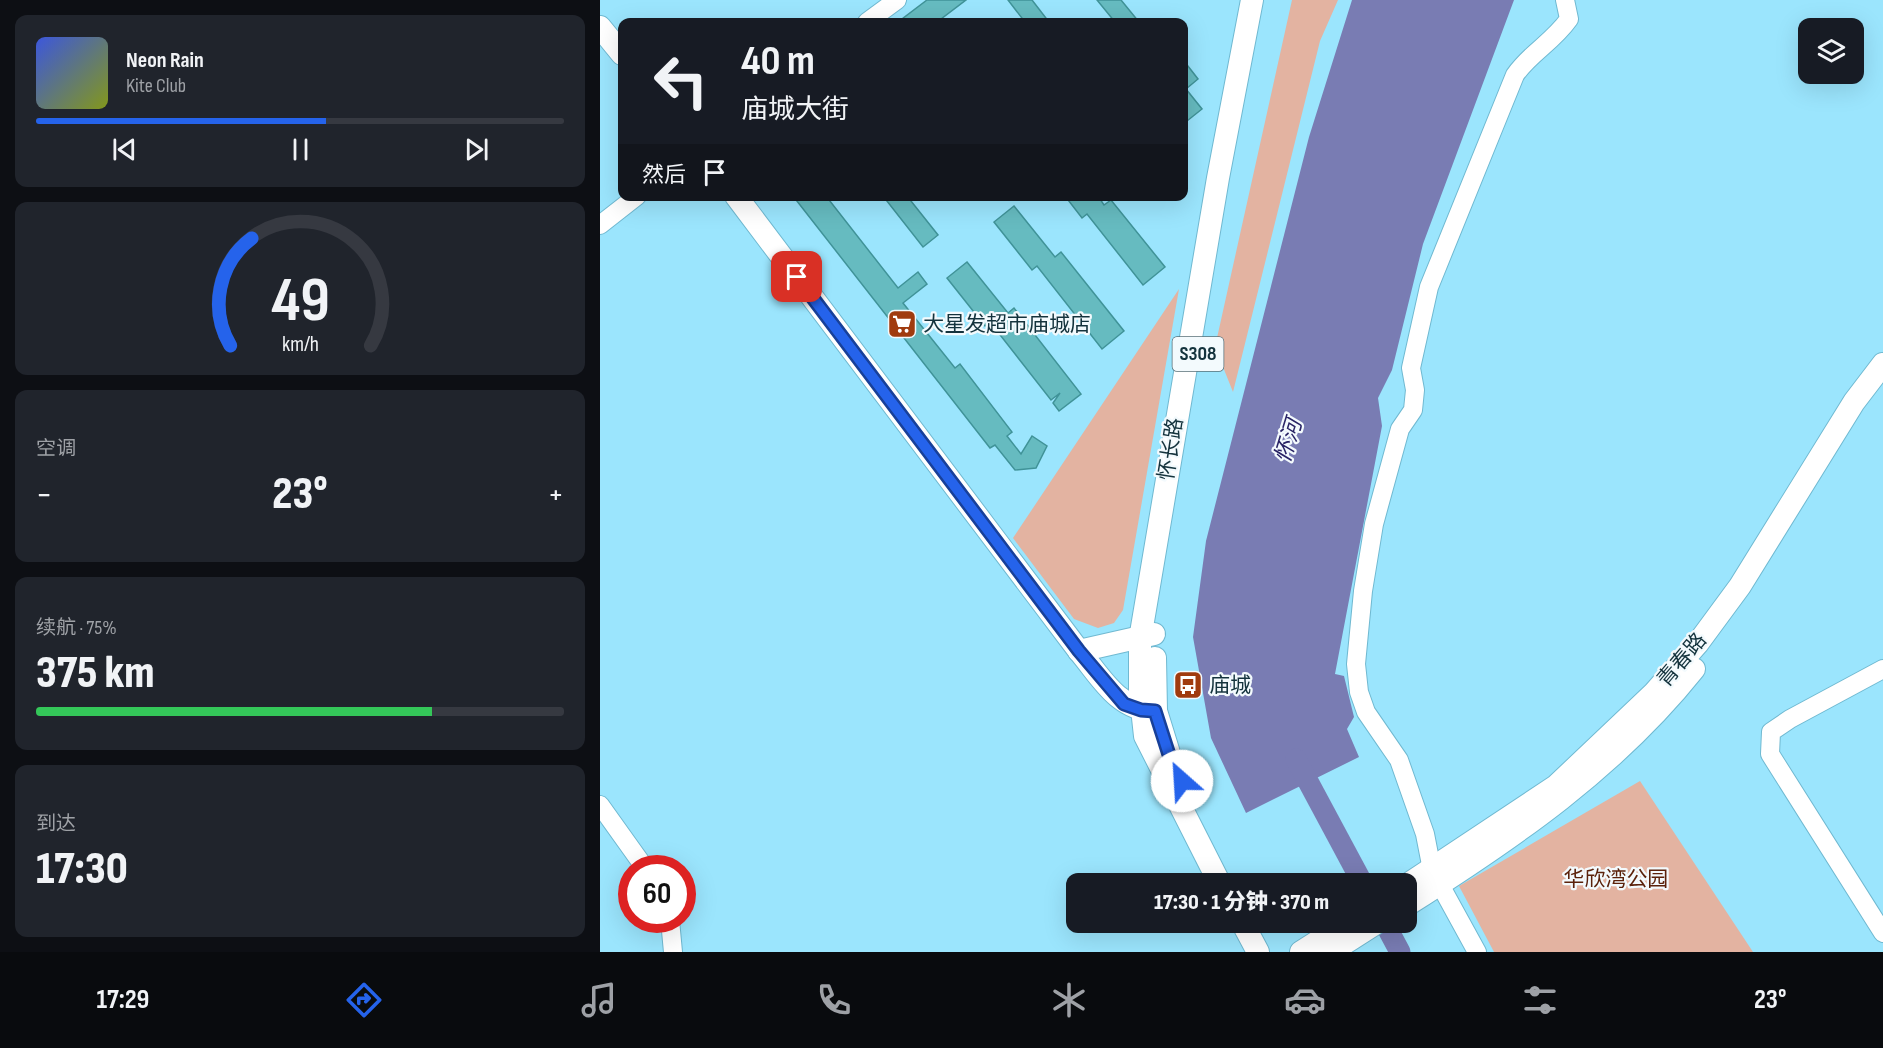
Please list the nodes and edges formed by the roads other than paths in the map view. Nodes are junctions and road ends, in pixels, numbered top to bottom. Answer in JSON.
{"nodes":[{"id":1,"x":897,"y":0,"type":"edge"},
{"id":2,"x":1252,"y":0,"type":"edge"},
{"id":3,"x":1263,"y":0,"type":"edge"},
{"id":4,"x":1565,"y":0,"type":"edge"},
{"id":5,"x":872,"y":18,"type":"edge"},
{"id":6,"x":600,"y":27,"type":"edge"},
{"id":7,"x":618,"y":49,"type":"edge"},
{"id":8,"x":631,"y":201,"type":"edge"},
{"id":9,"x":740,"y":201,"type":"edge"},
{"id":10,"x":600,"y":225,"type":"edge"},
{"id":11,"x":1883,"y":364,"type":"edge"},
{"id":12,"x":1883,"y":386,"type":"edge"},
{"id":13,"x":1147,"y":636,"type":"junction"},
{"id":14,"x":1079,"y":651,"type":"junction"},
{"id":15,"x":1883,"y":669,"type":"edge"},
{"id":16,"x":1148,"y":711,"type":"junction"},
{"id":17,"x":600,"y":805,"type":"edge"},
{"id":18,"x":636,"y":855,"type":"edge"},
{"id":19,"x":1214,"y":873,"type":"edge"},
{"id":20,"x":1230,"y":873,"type":"edge"},
{"id":21,"x":1436,"y":877,"type":"junction"},
{"id":22,"x":1417,"y":882,"type":"edge"},
{"id":23,"x":1417,"y":895,"type":"edge"},
{"id":24,"x":671,"y":933,"type":"edge"},
{"id":25,"x":1248,"y":933,"type":"edge"},
{"id":26,"x":1263,"y":933,"type":"edge"},
{"id":27,"x":1331,"y":933,"type":"edge"},
{"id":28,"x":1361,"y":933,"type":"edge"},
{"id":29,"x":1883,"y":933,"type":"edge"},
{"id":30,"x":673,"y":952,"type":"edge"},
{"id":31,"x":1258,"y":952,"type":"edge"},
{"id":32,"x":1273,"y":952,"type":"edge"},
{"id":33,"x":1301,"y":952,"type":"edge"},
{"id":34,"x":1331,"y":952,"type":"edge"},
{"id":35,"x":1477,"y":952,"type":"edge"}],
"edges":[{"from":1,"to":5,"type":"street"},
{"from":2,"to":13,"type":"main road","name":"怀长路","number":"S308"},
{"from":3,"to":13,"type":"main road","name":"怀长路","number":"S308"},
{"from":4,"to":21,"type":"street"},
{"from":6,"to":7,"type":"main road"},
{"from":8,"to":10,"type":"street"},
{"from":9,"to":14,"type":"main road"},
{"from":11,"to":21,"type":"main road","name":"青春路"},
{"from":12,"to":21,"type":"main road","name":"青春路"},
{"from":13,"to":14,"type":"main road"},
{"from":13,"to":16,"type":"main road","name":"怀长路","number":"S308"},
{"from":14,"to":16,"type":"main road"},
{"from":15,"to":29,"type":"street"},
{"from":16,"to":19,"type":"main road","name":"怀长路","number":"S308"},
{"from":16,"to":20,"type":"main road","name":"怀长路","number":"S308"},
{"from":17,"to":18,"type":"street"},
{"from":21,"to":22,"type":"main road","name":"青春路"},
{"from":21,"to":23,"type":"main road","name":"青春路"},
{"from":21,"to":35,"type":"street"},
{"from":24,"to":30,"type":"street"},
{"from":25,"to":31,"type":"main road"},
{"from":26,"to":32,"type":"main road"},
{"from":27,"to":33,"type":"main road"},
{"from":28,"to":34,"type":"main road"}]}
